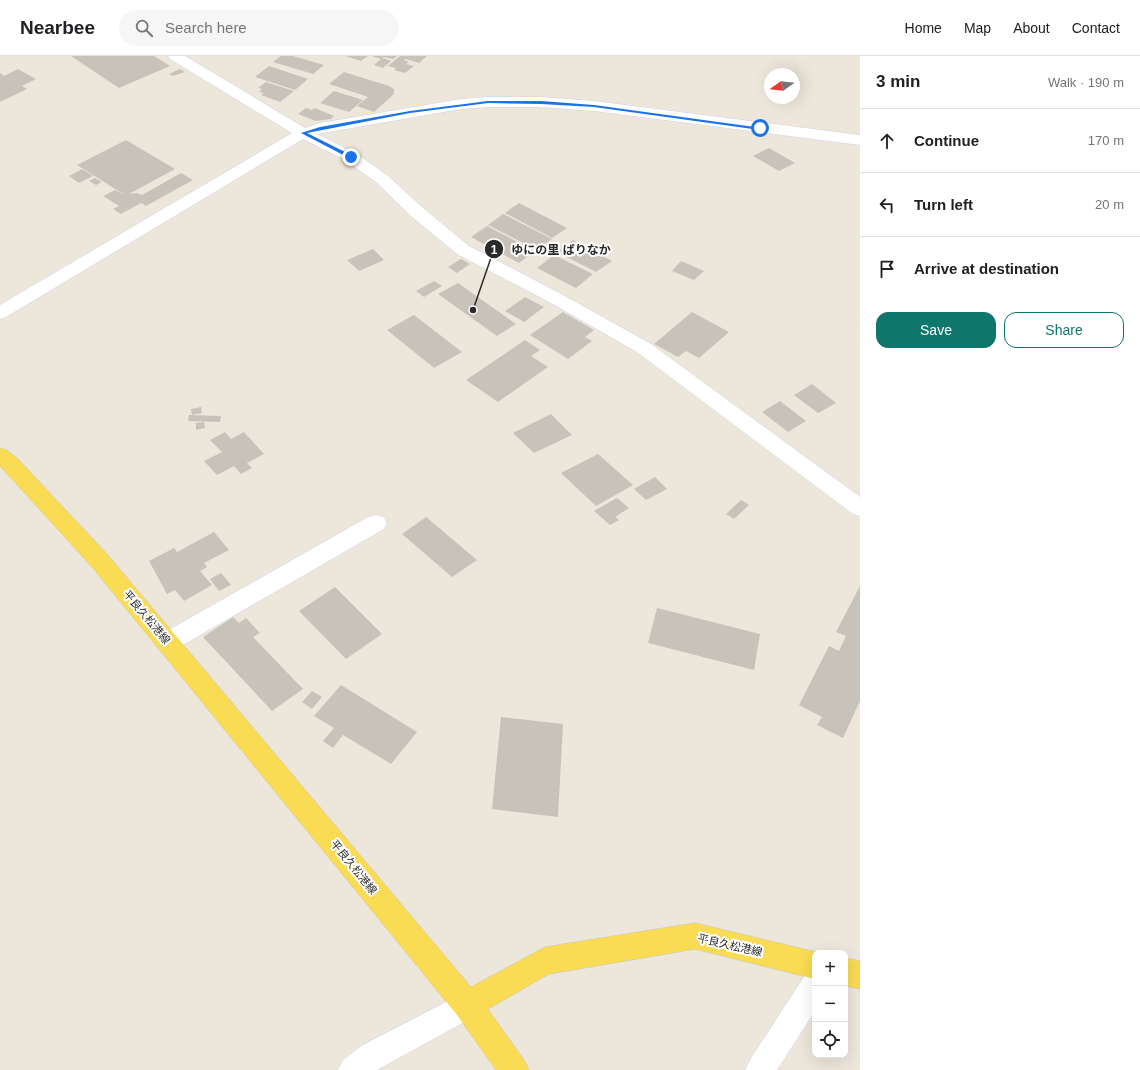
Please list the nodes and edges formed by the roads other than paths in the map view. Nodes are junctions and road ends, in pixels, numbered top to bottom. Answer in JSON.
{"nodes":[{"id":1,"x":175,"y":56,"type":"edge"},
{"id":2,"x":303,"y":133,"type":"junction"},
{"id":3,"x":860,"y":140,"type":"edge"},
{"id":4,"x":0,"y":313,"type":"edge"},
{"id":5,"x":0,"y":455,"type":"edge"},
{"id":6,"x":860,"y":508,"type":"edge"},
{"id":7,"x":376,"y":523,"type":"dead end"},
{"id":8,"x":168,"y":642,"type":"junction"},
{"id":9,"x":812,"y":964,"type":"edge"},
{"id":10,"x":848,"y":973,"type":"edge"},
{"id":11,"x":860,"y":975,"type":"edge"},
{"id":12,"x":814,"y":986,"type":"edge"},
{"id":13,"x":467,"y":1005,"type":"junction"},
{"id":14,"x":352,"y":1070,"type":"edge"},
{"id":15,"x":514,"y":1070,"type":"edge"},
{"id":16,"x":760,"y":1070,"type":"edge"}],
"edges":[{"from":1,"to":2,"type":"street"},
{"from":2,"to":3,"type":"street"},
{"from":2,"to":4,"type":"street"},
{"from":2,"to":6,"type":"street"},
{"from":5,"to":8,"type":"main road","name":"平良久松港線"},
{"from":7,"to":8,"type":"street"},
{"from":8,"to":13,"type":"main road","name":"平良久松港線"},
{"from":9,"to":13,"type":"main road","name":"平良久松港線"},
{"from":10,"to":11,"type":"main road"},
{"from":12,"to":16,"type":"street"},
{"from":13,"to":14,"type":"street"},
{"from":13,"to":15,"type":"main road"}]}
